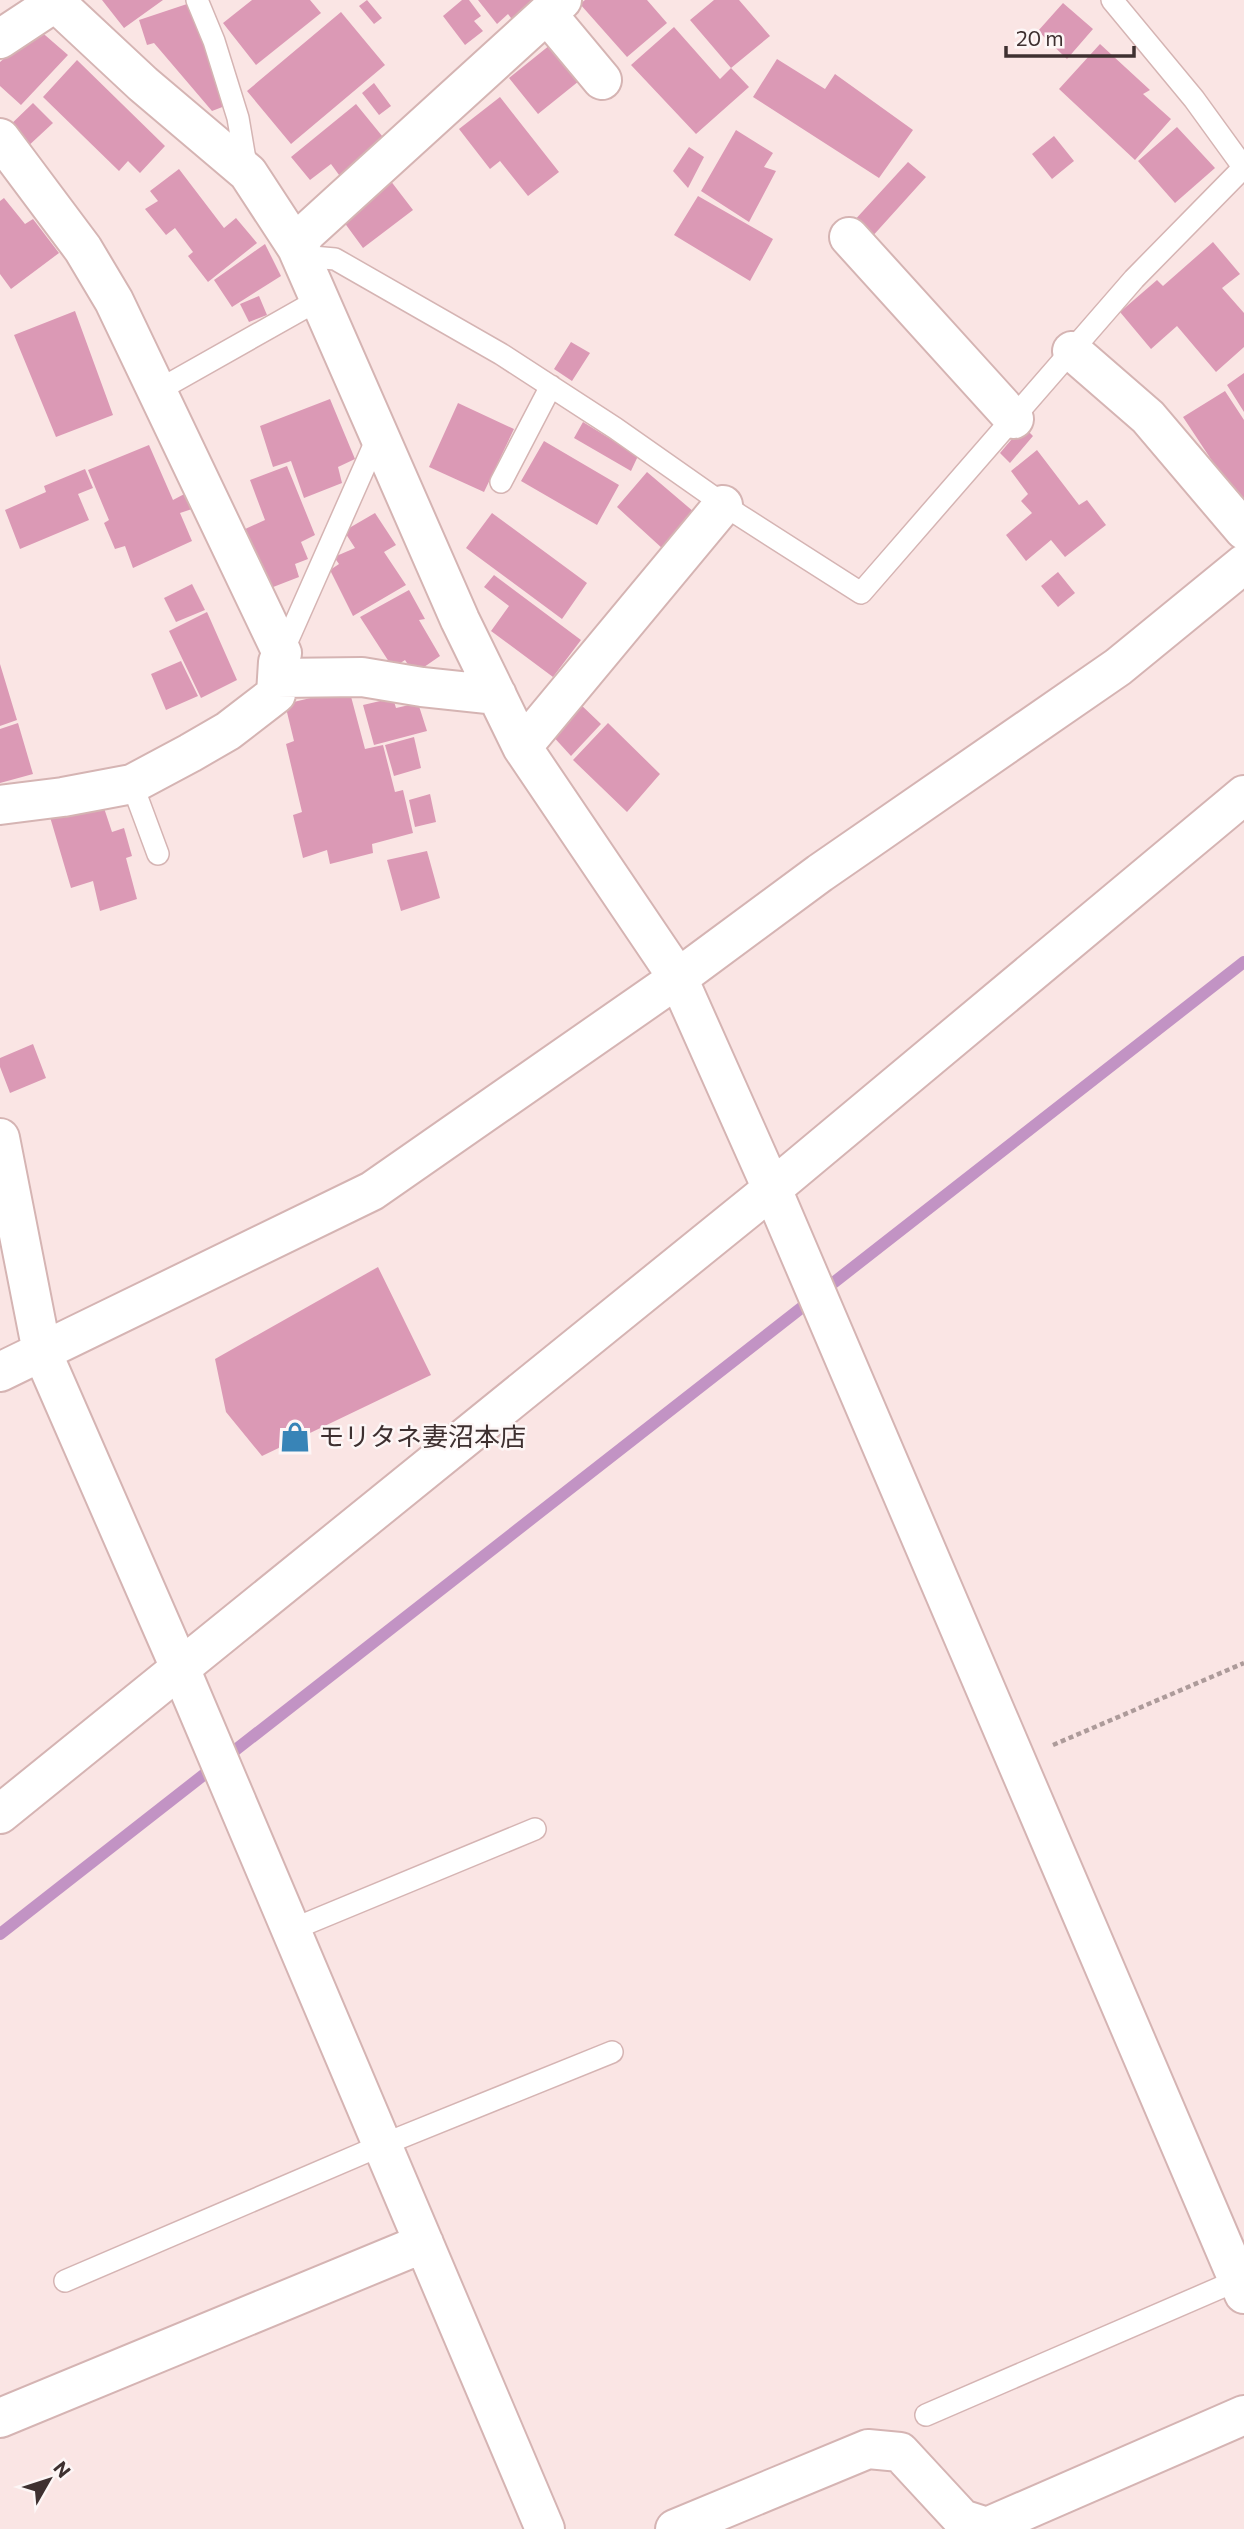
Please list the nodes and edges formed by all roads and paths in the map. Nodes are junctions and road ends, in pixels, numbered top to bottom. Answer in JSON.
{"nodes":[{"id":1,"x":197,"y":0,"type":"edge"},
{"id":2,"x":1112,"y":0,"type":"edge"},
{"id":3,"x":56,"y":1,"type":"edge"},
{"id":4,"x":555,"y":7,"type":"edge"},
{"id":5,"x":0,"y":38,"type":"edge"},
{"id":6,"x":601,"y":80,"type":"dead end"},
{"id":7,"x":0,"y":138,"type":"edge"},
{"id":8,"x":1244,"y":167,"type":"edge"},
{"id":9,"x":248,"y":173,"type":"junction"},
{"id":10,"x":849,"y":237,"type":"dead end"},
{"id":11,"x":299,"y":252,"type":"junction"},
{"id":12,"x":320,"y":299,"type":"junction"},
{"id":13,"x":1072,"y":351,"type":"junction"},
{"id":14,"x":551,"y":387,"type":"junction"},
{"id":15,"x":157,"y":391,"type":"junction"},
{"id":16,"x":1014,"y":419,"type":"junction"},
{"id":17,"x":379,"y":433,"type":"junction"},
{"id":18,"x":501,"y":482,"type":"dead end"},
{"id":19,"x":723,"y":505,"type":"junction"},
{"id":20,"x":1244,"y":530,"type":"edge"},
{"id":21,"x":1244,"y":564,"type":"edge"},
{"id":22,"x":280,"y":665,"type":"junction"},
{"id":23,"x":497,"y":695,"type":"junction"},
{"id":24,"x":523,"y":747,"type":"junction"},
{"id":25,"x":132,"y":784,"type":"junction"},
{"id":26,"x":1244,"y":795,"type":"edge"},
{"id":27,"x":0,"y":805,"type":"edge"},
{"id":28,"x":158,"y":854,"type":"dead end"},
{"id":29,"x":678,"y":978,"type":"junction"},
{"id":30,"x":0,"y":1138,"type":"edge"},
{"id":31,"x":772,"y":1189,"type":"junction"},
{"id":32,"x":10,"y":1234,"type":"edge"},
{"id":33,"x":42,"y":1352,"type":"junction"},
{"id":34,"x":0,"y":1372,"type":"edge"},
{"id":35,"x":1244,"y":1662,"type":"edge"},
{"id":36,"x":180,"y":1668,"type":"junction"},
{"id":37,"x":1016,"y":1760,"type":"junction"},
{"id":38,"x":0,"y":1814,"type":"edge"},
{"id":39,"x":535,"y":1829,"type":"dead end"},
{"id":40,"x":291,"y":1930,"type":"junction"},
{"id":41,"x":612,"y":2052,"type":"dead end"},
{"id":42,"x":382,"y":2145,"type":"junction"},
{"id":43,"x":424,"y":2243,"type":"junction"},
{"id":44,"x":65,"y":2281,"type":"dead end"},
{"id":45,"x":1241,"y":2287,"type":"edge"},
{"id":46,"x":926,"y":2415,"type":"dead end"},
{"id":47,"x":1244,"y":2416,"type":"edge"},
{"id":48,"x":0,"y":2418,"type":"edge"},
{"id":49,"x":545,"y":2529,"type":"edge"},
{"id":50,"x":675,"y":2529,"type":"edge"}],
"edges":[{"from":1,"to":9,"type":"lane"},
{"from":2,"to":8,"type":"lane"},
{"from":3,"to":5,"type":"street"},
{"from":3,"to":9,"type":"street"},
{"from":4,"to":6,"type":"street"},
{"from":4,"to":11,"type":"street"},
{"from":7,"to":15,"type":"street"},
{"from":8,"to":13,"type":"lane"},
{"from":9,"to":11,"type":"street"},
{"from":10,"to":16,"type":"street"},
{"from":11,"to":12,"type":"street"},
{"from":11,"to":14,"type":"lane"},
{"from":12,"to":15,"type":"lane"},
{"from":12,"to":17,"type":"street"},
{"from":13,"to":16,"type":"lane"},
{"from":13,"to":20,"type":"street"},
{"from":14,"to":18,"type":"lane"},
{"from":14,"to":19,"type":"lane"},
{"from":15,"to":22,"type":"street"},
{"from":16,"to":19,"type":"lane"},
{"from":17,"to":22,"type":"lane"},
{"from":17,"to":23,"type":"street"},
{"from":19,"to":24,"type":"street"},
{"from":21,"to":29,"type":"street"},
{"from":22,"to":23,"type":"street"},
{"from":22,"to":25,"type":"street"},
{"from":23,"to":24,"type":"street"},
{"from":24,"to":29,"type":"street"},
{"from":25,"to":27,"type":"street"},
{"from":25,"to":28,"type":"lane"},
{"from":26,"to":31,"type":"street"},
{"from":29,"to":31,"type":"street"},
{"from":29,"to":33,"type":"street"},
{"from":30,"to":32,"type":"street"},
{"from":31,"to":36,"type":"street"},
{"from":31,"to":37,"type":"street"},
{"from":32,"to":33,"type":"street"},
{"from":33,"to":34,"type":"street"},
{"from":33,"to":36,"type":"street"},
{"from":35,"to":37,"type":"path"},
{"from":36,"to":38,"type":"street"},
{"from":36,"to":40,"type":"street"},
{"from":37,"to":45,"type":"street"},
{"from":39,"to":40,"type":"lane"},
{"from":40,"to":42,"type":"street"},
{"from":41,"to":42,"type":"lane"},
{"from":42,"to":43,"type":"street"},
{"from":42,"to":44,"type":"lane"},
{"from":43,"to":48,"type":"street"},
{"from":43,"to":49,"type":"street"},
{"from":45,"to":46,"type":"lane"},
{"from":47,"to":50,"type":"street"}]}
